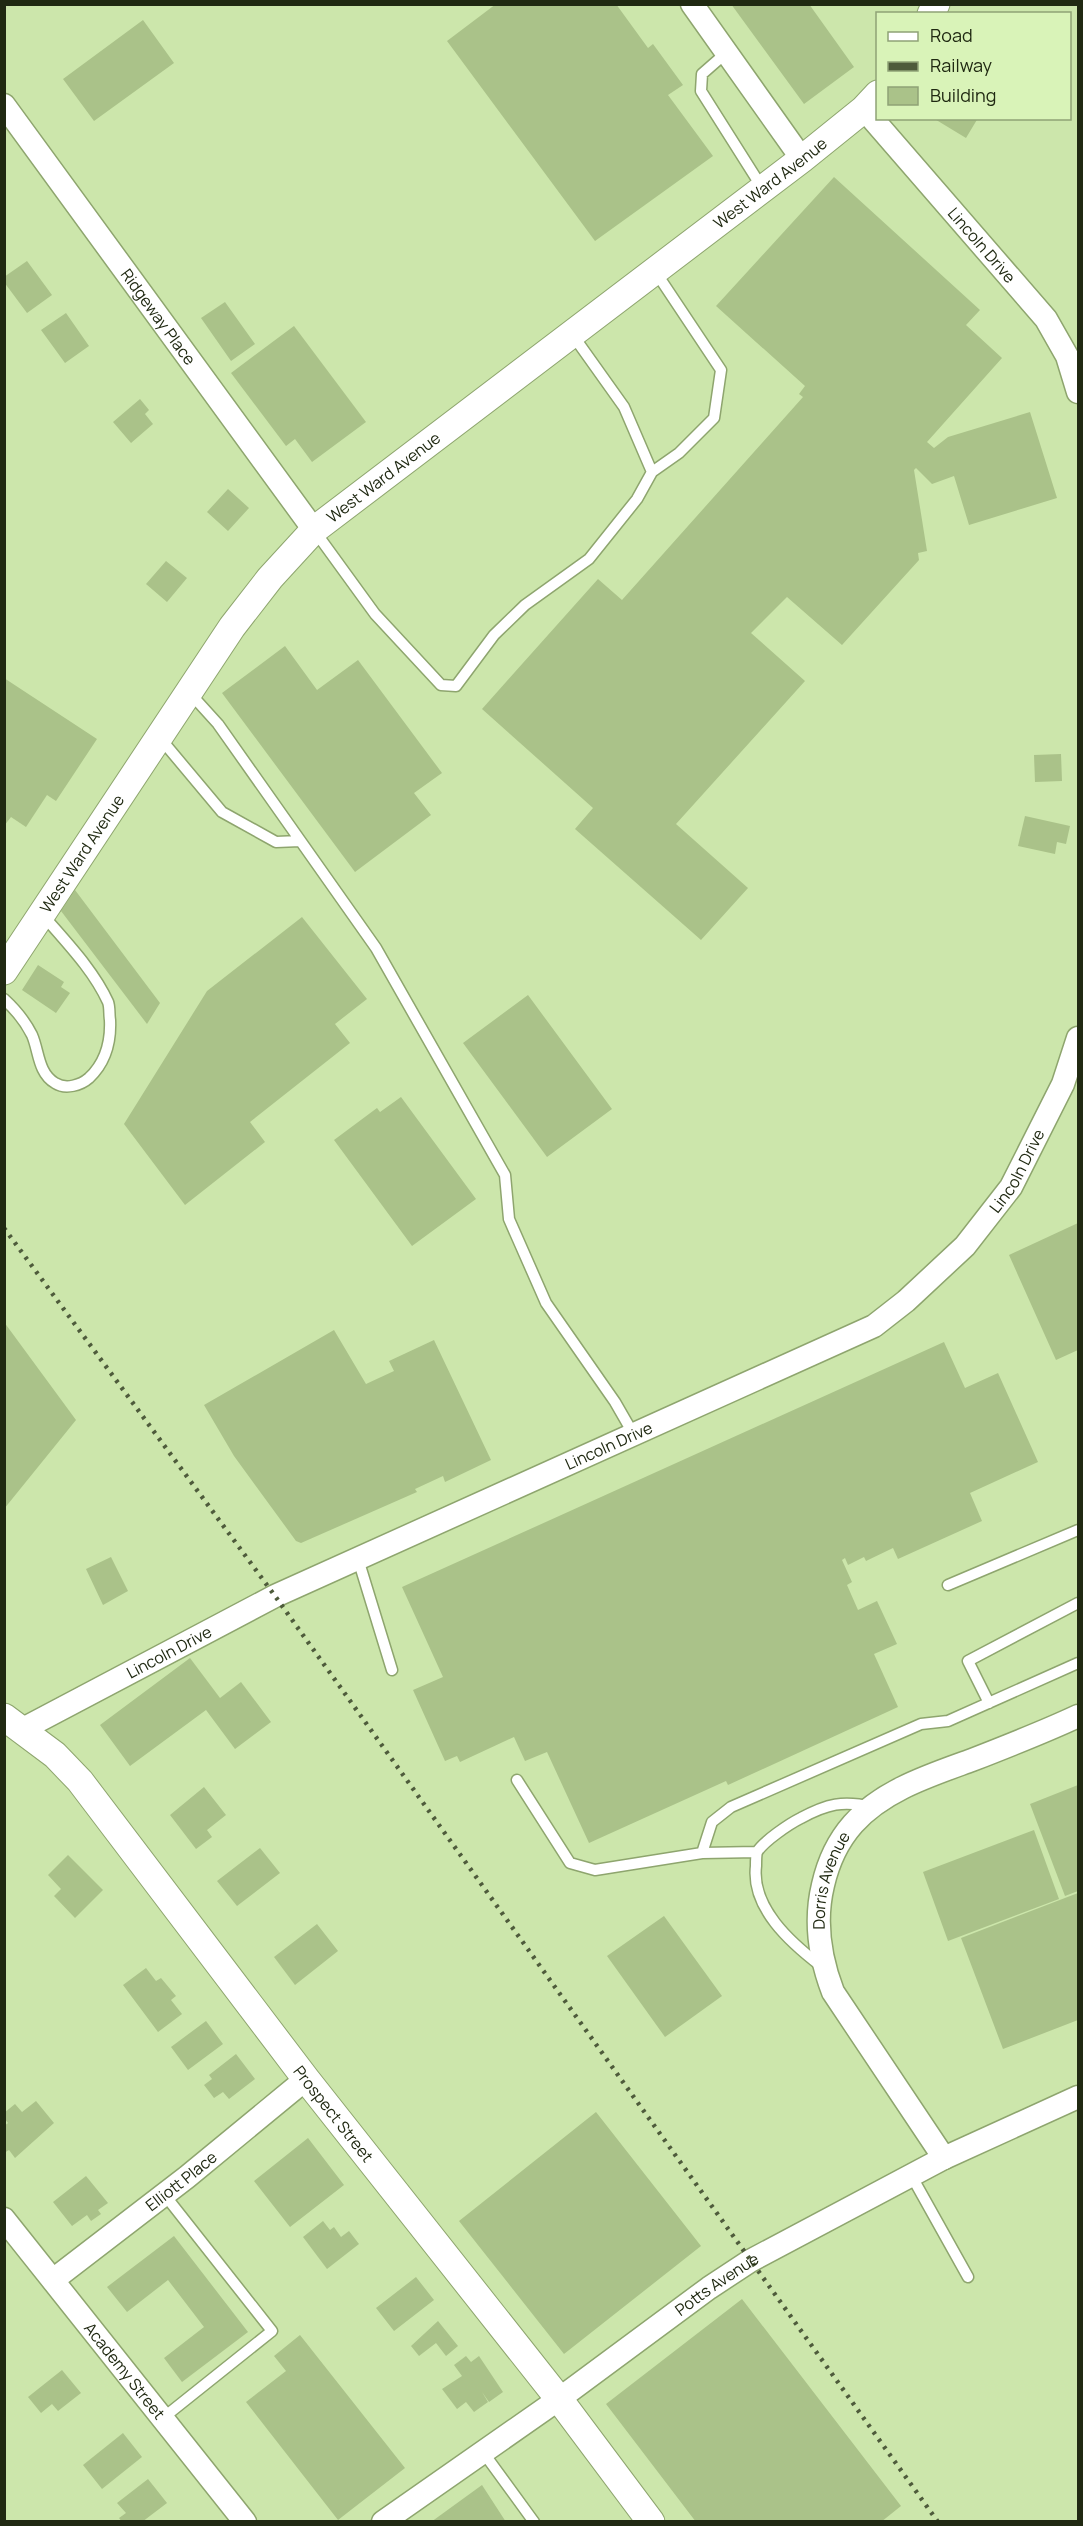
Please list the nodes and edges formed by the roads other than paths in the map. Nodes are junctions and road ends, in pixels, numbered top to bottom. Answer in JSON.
{"nodes":[{"id":1,"x":692,"y":4,"type":"edge"},
{"id":2,"x":726,"y":53,"type":"junction"},
{"id":3,"x":871,"y":102,"type":"edge"},
{"id":4,"x":4,"y":105,"type":"edge"},
{"id":5,"x":886,"y":120,"type":"edge"},
{"id":6,"x":802,"y":159,"type":"junction"},
{"id":7,"x":763,"y":189,"type":"junction"},
{"id":8,"x":655,"y":271,"type":"junction"},
{"id":9,"x":572,"y":334,"type":"junction"},
{"id":10,"x":1078,"y":392,"type":"edge"},
{"id":11,"x":652,"y":472,"type":"junction"},
{"id":12,"x":314,"y":530,"type":"junction"},
{"id":13,"x":189,"y":692,"type":"junction"},
{"id":14,"x":159,"y":736,"type":"junction"},
{"id":15,"x":300,"y":841,"type":"junction"},
{"id":16,"x":42,"y":914,"type":"junction"},
{"id":17,"x":4,"y":971,"type":"edge"},
{"id":18,"x":4,"y":999,"type":"edge"},
{"id":19,"x":1078,"y":1038,"type":"edge"},
{"id":20,"x":1071,"y":1087,"type":"edge"},
{"id":21,"x":634,"y":1435,"type":"junction"},
{"id":22,"x":1078,"y":1530,"type":"edge"},
{"id":23,"x":358,"y":1559,"type":"junction"},
{"id":24,"x":948,"y":1585,"type":"dead end"},
{"id":25,"x":1078,"y":1603,"type":"edge"},
{"id":26,"x":1078,"y":1663,"type":"edge"},
{"id":27,"x":393,"y":1670,"type":"dead end"},
{"id":28,"x":988,"y":1703,"type":"junction"},
{"id":29,"x":1078,"y":1716,"type":"edge"},
{"id":30,"x":14,"y":1723,"type":"edge"},
{"id":31,"x":517,"y":1780,"type":"dead end"},
{"id":32,"x":872,"y":1807,"type":"junction"},
{"id":33,"x":757,"y":1852,"type":"junction"},
{"id":34,"x":702,"y":1853,"type":"junction"},
{"id":35,"x":824,"y":1968,"type":"junction"},
{"id":36,"x":306,"y":2079,"type":"junction"},
{"id":37,"x":1078,"y":2097,"type":"edge"},
{"id":38,"x":944,"y":2158,"type":"junction"},
{"id":39,"x":911,"y":2175,"type":"junction"},
{"id":40,"x":164,"y":2194,"type":"junction"},
{"id":41,"x":4,"y":2218,"type":"edge"},
{"id":42,"x":968,"y":2277,"type":"dead end"},
{"id":43,"x":53,"y":2280,"type":"junction"},
{"id":44,"x":559,"y":2399,"type":"junction"},
{"id":45,"x":163,"y":2418,"type":"junction"},
{"id":46,"x":483,"y":2452,"type":"junction"},
{"id":47,"x":245,"y":2522,"type":"edge"},
{"id":48,"x":383,"y":2522,"type":"edge"},
{"id":49,"x":534,"y":2522,"type":"edge"},
{"id":50,"x":651,"y":2522,"type":"edge"}],
"edges":[{"from":1,"to":2,"type":"street"},
{"from":2,"to":6,"type":"street"},
{"from":2,"to":7,"type":"lane"},
{"from":3,"to":6,"type":"street","name":"West Ward Avenue"},
{"from":4,"to":12,"type":"street","name":"Ridgeway Place"},
{"from":5,"to":10,"type":"street","name":"Lincoln Drive"},
{"from":6,"to":7,"type":"street","name":"West Ward Avenue"},
{"from":7,"to":8,"type":"street","name":"West Ward Avenue"},
{"from":8,"to":9,"type":"street","name":"West Ward Avenue"},
{"from":8,"to":11,"type":"lane"},
{"from":9,"to":11,"type":"lane"},
{"from":9,"to":12,"type":"street","name":"West Ward Avenue"},
{"from":11,"to":12,"type":"lane"},
{"from":12,"to":13,"type":"street","name":"West Ward Avenue"},
{"from":13,"to":14,"type":"street","name":"West Ward Avenue"},
{"from":13,"to":15,"type":"lane"},
{"from":14,"to":15,"type":"lane"},
{"from":14,"to":16,"type":"street","name":"West Ward Avenue"},
{"from":15,"to":21,"type":"lane"},
{"from":16,"to":17,"type":"street","name":"West Ward Avenue"},
{"from":16,"to":18,"type":"lane"},
{"from":19,"to":20,"type":"street","name":"Lincoln Drive"},
{"from":20,"to":21,"type":"street","name":"Lincoln Drive"},
{"from":21,"to":23,"type":"street","name":"Lincoln Drive"},
{"from":22,"to":24,"type":"lane"},
{"from":23,"to":27,"type":"lane"},
{"from":23,"to":30,"type":"street","name":"Lincoln Drive"},
{"from":25,"to":28,"type":"lane"},
{"from":26,"to":28,"type":"lane"},
{"from":28,"to":34,"type":"lane"},
{"from":29,"to":32,"type":"street","name":"Dorris Avenue"},
{"from":30,"to":36,"type":"street","name":"Prospect Street"},
{"from":31,"to":34,"type":"lane"},
{"from":32,"to":33,"type":"lane"},
{"from":32,"to":35,"type":"street","name":"Dorris Avenue"},
{"from":33,"to":34,"type":"lane"},
{"from":33,"to":35,"type":"lane"},
{"from":35,"to":38,"type":"street","name":"Dorris Avenue"},
{"from":36,"to":40,"type":"street","name":"Elliott Place"},
{"from":36,"to":44,"type":"street","name":"Prospect Street"},
{"from":37,"to":38,"type":"street","name":"Potts Avenue"},
{"from":38,"to":39,"type":"street","name":"Potts Avenue"},
{"from":39,"to":42,"type":"lane"},
{"from":39,"to":44,"type":"street","name":"Potts Avenue"},
{"from":40,"to":43,"type":"street","name":"Elliott Place"},
{"from":40,"to":45,"type":"lane"},
{"from":41,"to":43,"type":"street","name":"Academy Street"},
{"from":43,"to":45,"type":"street","name":"Academy Street"},
{"from":44,"to":46,"type":"street","name":"Potts Avenue"},
{"from":44,"to":50,"type":"street","name":"Prospect Street"},
{"from":45,"to":47,"type":"street","name":"Academy Street"},
{"from":46,"to":48,"type":"street","name":"Potts Avenue"},
{"from":46,"to":49,"type":"lane"}]}
